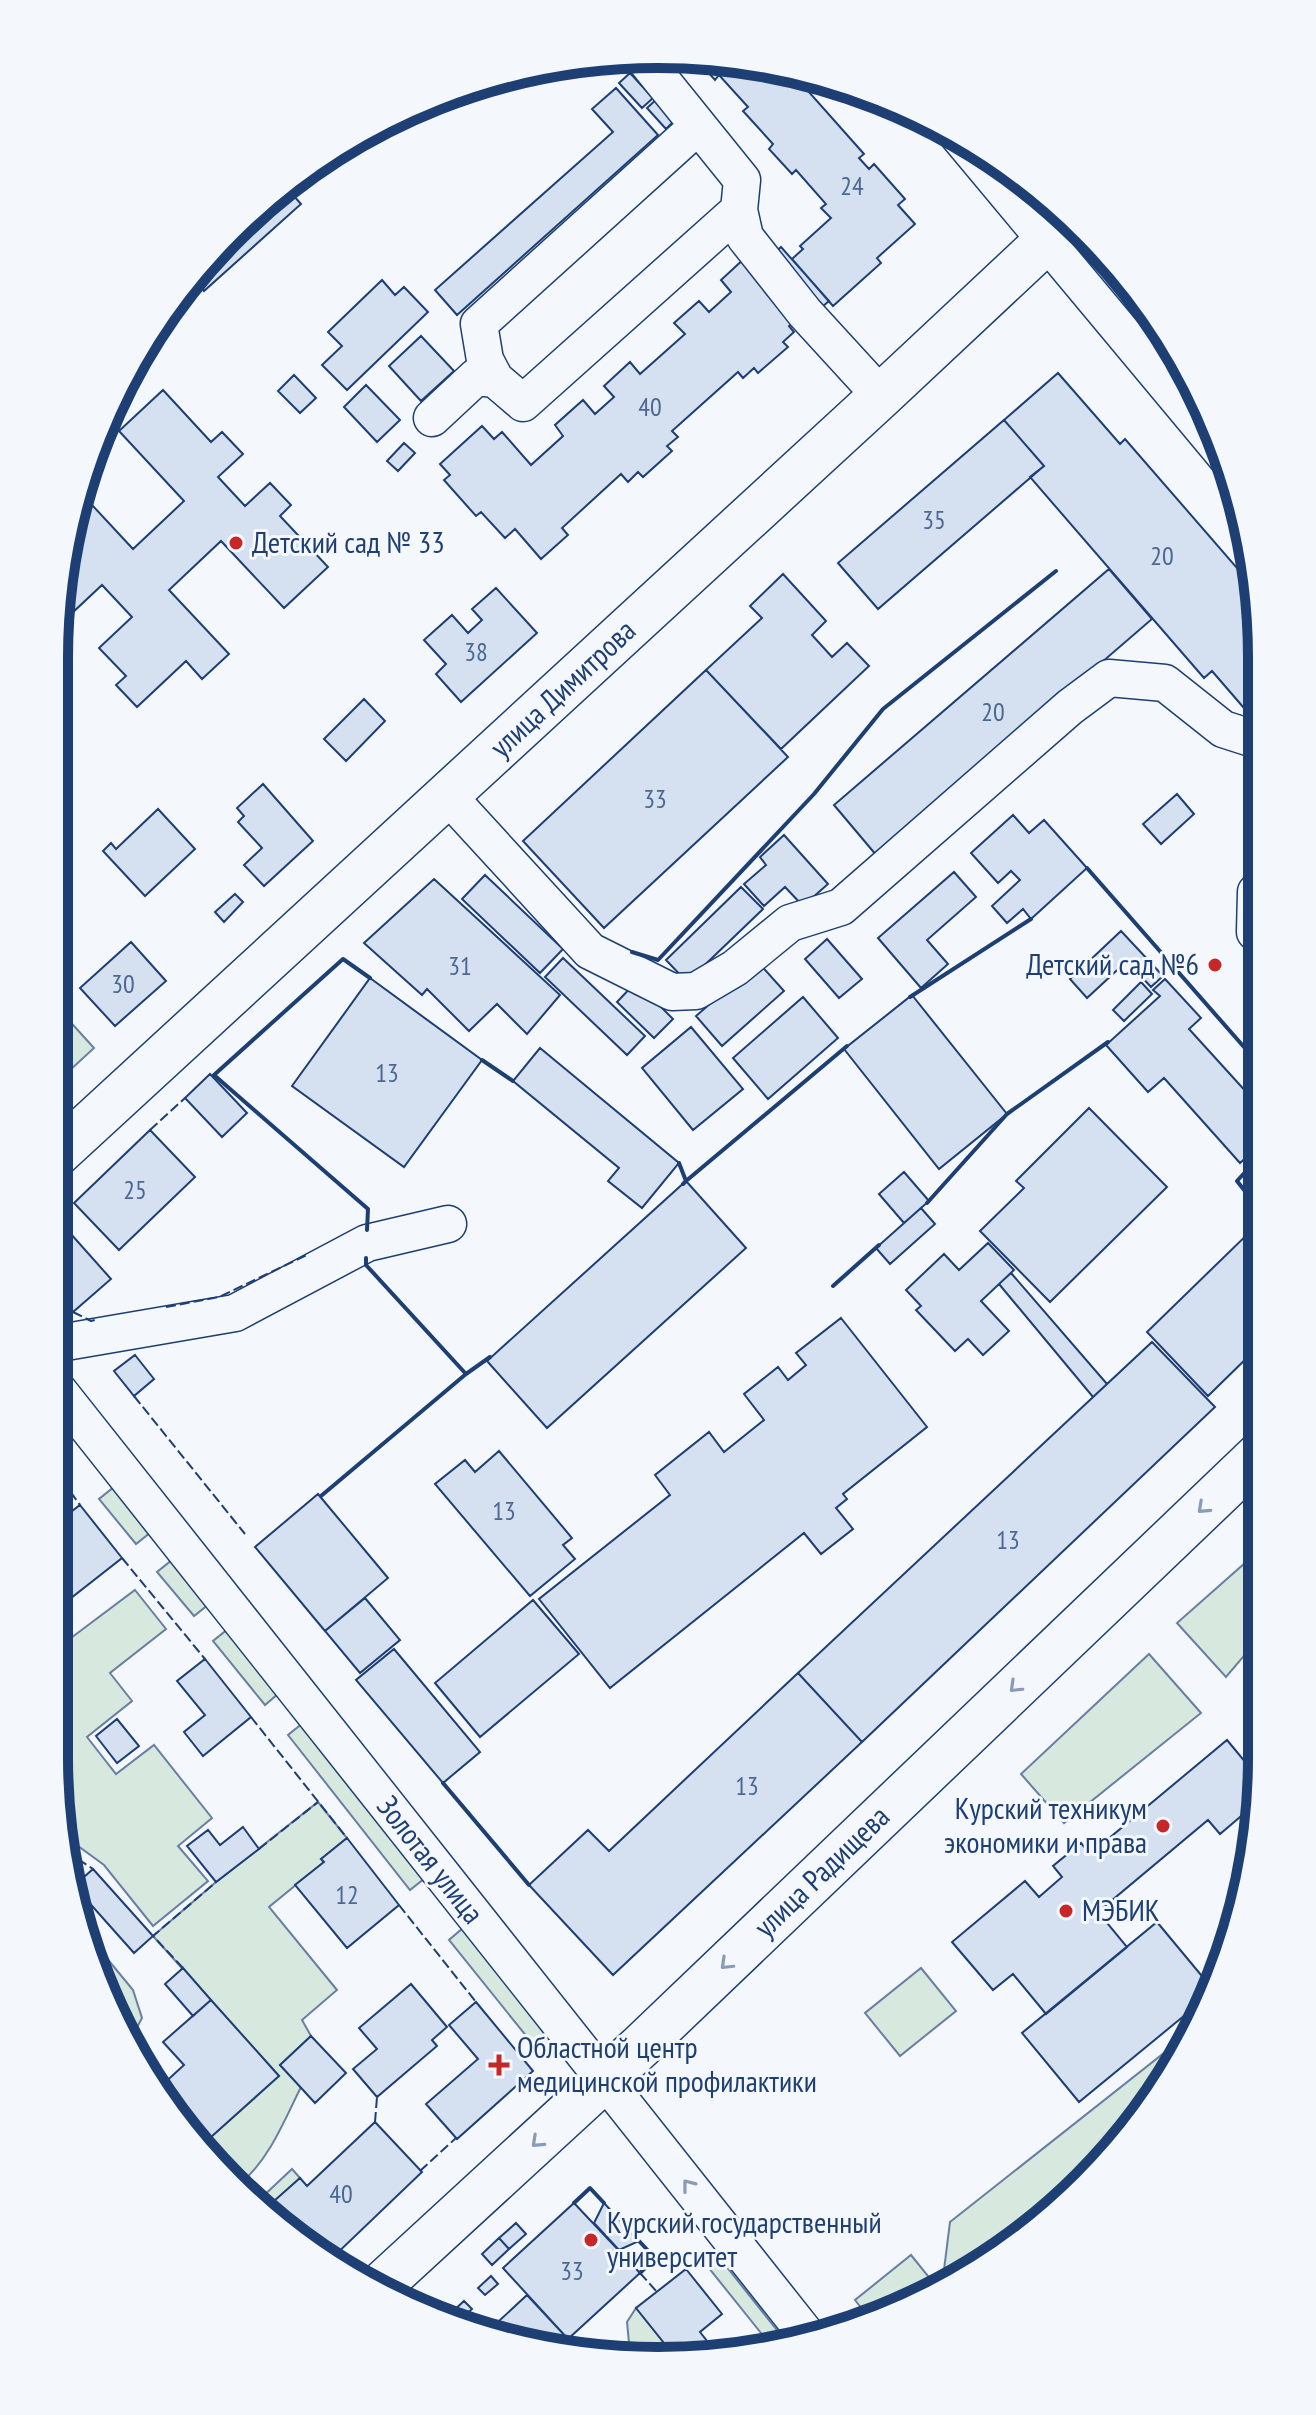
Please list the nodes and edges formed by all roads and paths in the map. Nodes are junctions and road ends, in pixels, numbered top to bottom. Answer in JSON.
{"nodes":[{"id":1,"x":652,"y":68,"type":"edge"},
{"id":2,"x":698,"y":126,"type":"junction"},
{"id":3,"x":1012,"y":186,"type":"edge"},
{"id":4,"x":739,"y":210,"type":"junction"},
{"id":5,"x":1058,"y":230,"type":"edge"},
{"id":6,"x":495,"y":379,"type":"junction"},
{"id":7,"x":881,"y":396,"type":"junction"},
{"id":8,"x":1195,"y":415,"type":"edge"},
{"id":9,"x":432,"y":418,"type":"dead end"},
{"id":10,"x":1248,"y":737,"type":"edge"},
{"id":11,"x":447,"y":795,"type":"junction"},
{"id":12,"x":68,"y":1144,"type":"edge"},
{"id":13,"x":448,"y":1224,"type":"dead end"},
{"id":14,"x":68,"y":1342,"type":"edge"},
{"id":15,"x":68,"y":1403,"type":"edge"},
{"id":16,"x":1248,"y":1465,"type":"edge"},
{"id":17,"x":605,"y":2080,"type":"junction"},
{"id":18,"x":386,"y":2280,"type":"edge"},
{"id":19,"x":802,"y":2329,"type":"edge"}],
"edges":[{"from":1,"to":2,"type":"street"},
{"from":2,"to":4,"type":"street"},
{"from":2,"to":6,"type":"street"},
{"from":3,"to":5,"type":"street"},
{"from":4,"to":6,"type":"street"},
{"from":4,"to":7,"type":"street"},
{"from":5,"to":7,"type":"main road","name":"улица Димитрова"},
{"from":5,"to":8,"type":"street"},
{"from":6,"to":9,"type":"street"},
{"from":7,"to":11,"type":"main road","name":"улица Димитрова"},
{"from":10,"to":11,"type":"street"},
{"from":11,"to":12,"type":"main road","name":"улица Димитрова"},
{"from":13,"to":14,"type":"street"},
{"from":15,"to":17,"type":"street","name":"Золотая улица"},
{"from":16,"to":17,"type":"main road","name":"улица Радищева","one_way":true},
{"from":17,"to":18,"type":"main road","name":"улица Радищева","one_way":true},
{"from":19,"to":17,"type":"street","name":"Золотая улица","one_way":true}]}
